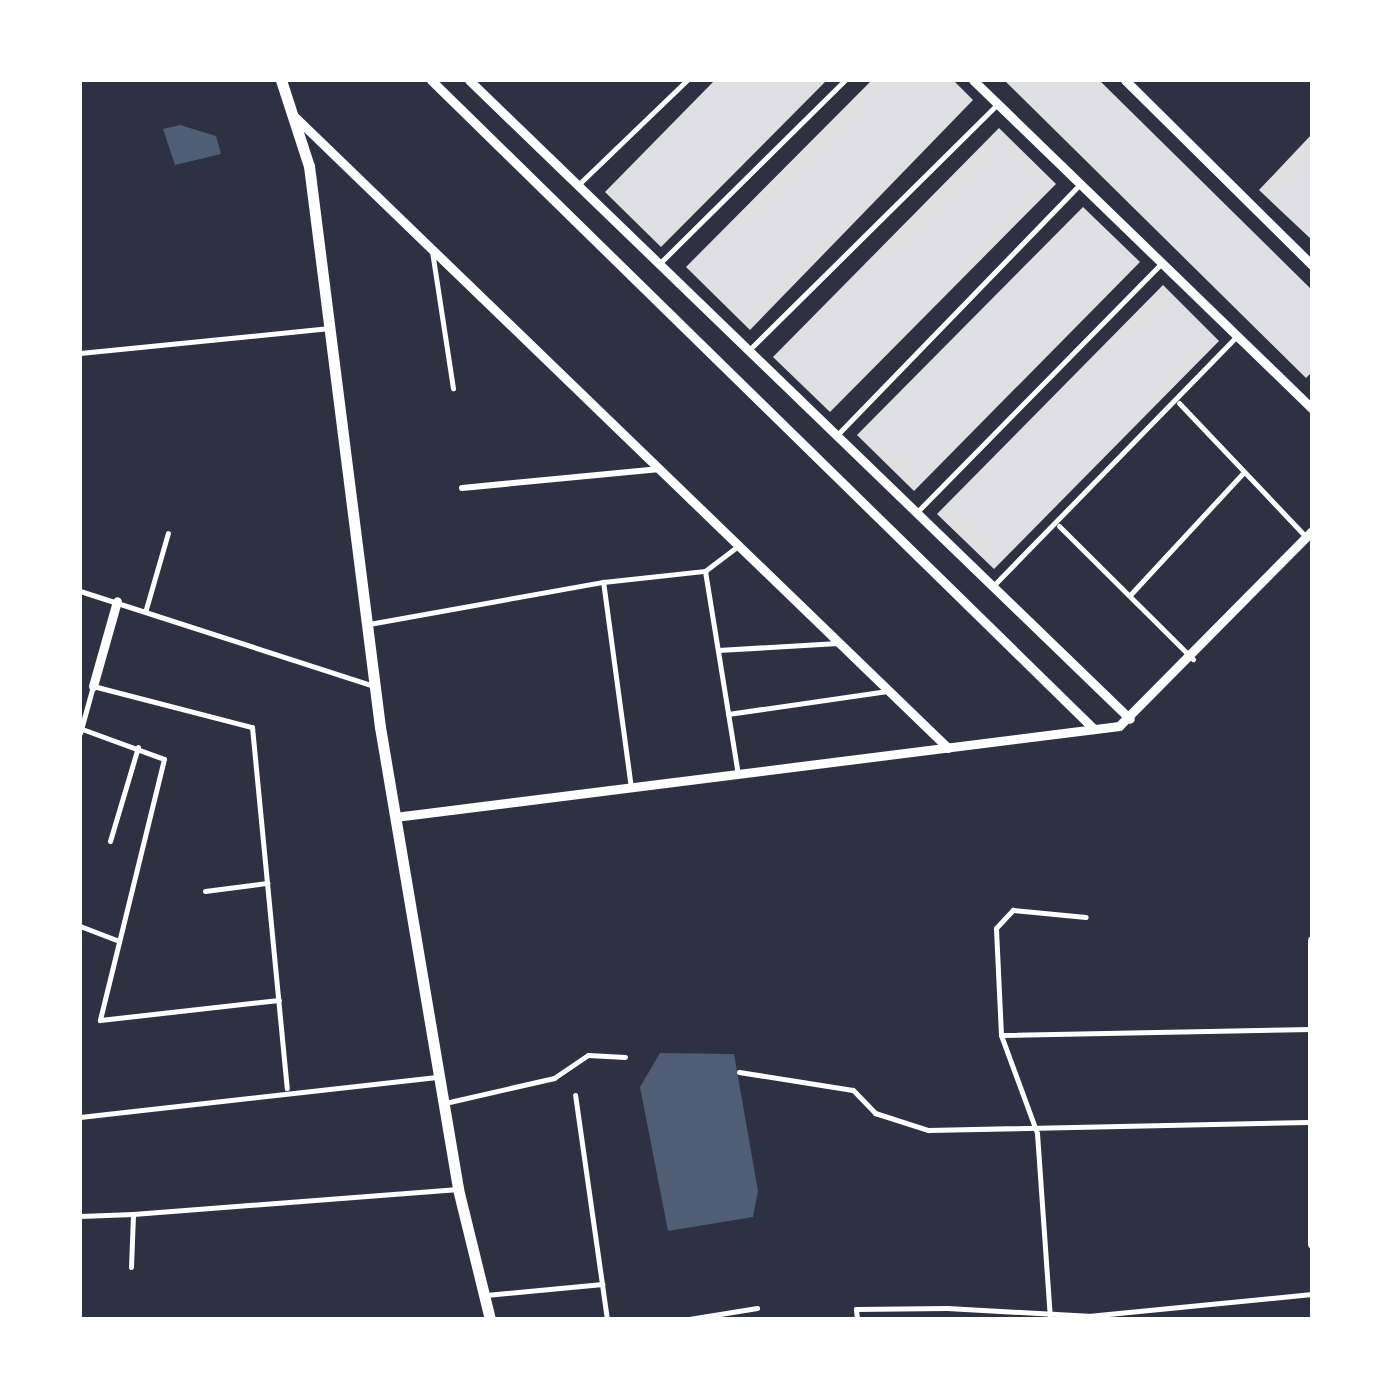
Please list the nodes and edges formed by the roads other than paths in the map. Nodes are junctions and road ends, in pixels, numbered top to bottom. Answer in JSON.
{"nodes":[{"id":1,"x":281,"y":80,"type":"edge"},
{"id":2,"x":430,"y":80,"type":"edge"},
{"id":3,"x":469,"y":80,"type":"edge"},
{"id":4,"x":688,"y":80,"type":"edge"},
{"id":5,"x":845,"y":80,"type":"edge"},
{"id":6,"x":973,"y":80,"type":"edge"},
{"id":7,"x":1125,"y":80,"type":"edge"},
{"id":8,"x":998,"y":104,"type":"junction"},
{"id":9,"x":295,"y":116,"type":"junction"},
{"id":10,"x":1080,"y":184,"type":"junction"},
{"id":11,"x":577,"y":186,"type":"junction"},
{"id":12,"x":432,"y":248,"type":"junction"},
{"id":13,"x":1162,"y":263,"type":"junction"},
{"id":14,"x":658,"y":265,"type":"junction"},
{"id":15,"x":1312,"y":265,"type":"edge"},
{"id":16,"x":333,"y":327,"type":"junction"},
{"id":17,"x":1238,"y":336,"type":"junction"},
{"id":18,"x":748,"y":351,"type":"junction"},
{"id":19,"x":80,"y":353,"type":"edge"},
{"id":20,"x":453,"y":388,"type":"dead end"},
{"id":21,"x":1310,"y":402,"type":"edge"},
{"id":22,"x":1179,"y":403,"type":"junction"},
{"id":23,"x":836,"y":436,"type":"junction"},
{"id":24,"x":661,"y":469,"type":"junction"},
{"id":25,"x":1243,"y":472,"type":"junction"},
{"id":26,"x":462,"y":488,"type":"dead end"},
{"id":27,"x":916,"y":513,"type":"junction"},
{"id":28,"x":1058,"y":526,"type":"junction"},
{"id":29,"x":168,"y":533,"type":"dead end"},
{"id":30,"x":1309,"y":534,"type":"edge"},
{"id":31,"x":738,"y":546,"type":"junction"},
{"id":32,"x":706,"y":571,"type":"junction"},
{"id":33,"x":603,"y":582,"type":"junction"},
{"id":34,"x":992,"y":586,"type":"junction"},
{"id":35,"x":80,"y":591,"type":"edge"},
{"id":36,"x":1130,"y":595,"type":"junction"},
{"id":37,"x":117,"y":601,"type":"junction"},
{"id":38,"x":146,"y":610,"type":"junction"},
{"id":39,"x":368,"y":624,"type":"junction"},
{"id":40,"x":838,"y":643,"type":"junction"},
{"id":41,"x":718,"y":650,"type":"junction"},
{"id":42,"x":1193,"y":659,"type":"junction"},
{"id":43,"x":93,"y":686,"type":"junction"},
{"id":44,"x":374,"y":686,"type":"junction"},
{"id":45,"x":887,"y":691,"type":"junction"},
{"id":46,"x":728,"y":714,"type":"junction"},
{"id":47,"x":1130,"y":719,"type":"junction"},
{"id":48,"x":1094,"y":729,"type":"junction"},
{"id":49,"x":81,"y":731,"type":"edge"},
{"id":50,"x":138,"y":747,"type":"junction"},
{"id":51,"x":948,"y":748,"type":"junction"},
{"id":52,"x":738,"y":774,"type":"junction"},
{"id":53,"x":631,"y":788,"type":"junction"},
{"id":54,"x":395,"y":818,"type":"junction"},
{"id":55,"x":110,"y":841,"type":"dead end"},
{"id":56,"x":268,"y":883,"type":"junction"},
{"id":57,"x":205,"y":891,"type":"dead end"},
{"id":58,"x":1086,"y":917,"type":"dead end"},
{"id":59,"x":80,"y":926,"type":"edge"},
{"id":60,"x":116,"y":940,"type":"junction"},
{"id":61,"x":1312,"y":940,"type":"edge"},
{"id":62,"x":279,"y":1000,"type":"junction"},
{"id":63,"x":1311,"y":1029,"type":"edge"},
{"id":64,"x":1001,"y":1035,"type":"junction"},
{"id":65,"x":624,"y":1057,"type":"dead end"},
{"id":66,"x":739,"y":1072,"type":"dead end"},
{"id":67,"x":440,"y":1076,"type":"junction"},
{"id":68,"x":287,"y":1088,"type":"junction"},
{"id":69,"x":575,"y":1096,"type":"dead end"},
{"id":70,"x":445,"y":1103,"type":"junction"},
{"id":71,"x":80,"y":1117,"type":"edge"},
{"id":72,"x":1308,"y":1122,"type":"junction"},
{"id":73,"x":1037,"y":1134,"type":"junction"},
{"id":74,"x":458,"y":1189,"type":"junction"},
{"id":75,"x":1310,"y":1212,"type":"edge"},
{"id":76,"x":132,"y":1214,"type":"junction"},
{"id":77,"x":80,"y":1216,"type":"edge"},
{"id":78,"x":1312,"y":1244,"type":"edge"},
{"id":79,"x":131,"y":1267,"type":"dead end"},
{"id":80,"x":602,"y":1284,"type":"junction"},
{"id":81,"x":1312,"y":1294,"type":"edge"},
{"id":82,"x":486,"y":1296,"type":"junction"},
{"id":83,"x":757,"y":1308,"type":"dead end"},
{"id":84,"x":1050,"y":1317,"type":"edge"},
{"id":85,"x":490,"y":1319,"type":"edge"},
{"id":86,"x":607,"y":1319,"type":"edge"},
{"id":87,"x":689,"y":1319,"type":"edge"},
{"id":88,"x":857,"y":1319,"type":"edge"}],
"edges":[{"from":1,"to":9,"type":"street"},
{"from":2,"to":48,"type":"street"},
{"from":3,"to":11,"type":"street"},
{"from":4,"to":11,"type":"lane"},
{"from":5,"to":14,"type":"lane"},
{"from":6,"to":8,"type":"street"},
{"from":7,"to":15,"type":"street"},
{"from":8,"to":10,"type":"street"},
{"from":8,"to":18,"type":"lane"},
{"from":9,"to":12,"type":"street"},
{"from":9,"to":16,"type":"street"},
{"from":10,"to":13,"type":"street"},
{"from":10,"to":23,"type":"lane"},
{"from":11,"to":14,"type":"street"},
{"from":12,"to":20,"type":"lane"},
{"from":12,"to":24,"type":"street"},
{"from":13,"to":17,"type":"street"},
{"from":13,"to":27,"type":"lane"},
{"from":14,"to":18,"type":"street"},
{"from":16,"to":19,"type":"lane"},
{"from":16,"to":39,"type":"street"},
{"from":17,"to":21,"type":"street"},
{"from":17,"to":22,"type":"lane"},
{"from":18,"to":23,"type":"street"},
{"from":22,"to":25,"type":"lane"},
{"from":22,"to":28,"type":"lane"},
{"from":23,"to":27,"type":"street"},
{"from":24,"to":26,"type":"street"},
{"from":24,"to":31,"type":"street"},
{"from":25,"to":30,"type":"lane"},
{"from":25,"to":36,"type":"lane"},
{"from":27,"to":34,"type":"street"},
{"from":28,"to":34,"type":"lane"},
{"from":28,"to":36,"type":"lane"},
{"from":29,"to":38,"type":"lane"},
{"from":30,"to":42,"type":"street"},
{"from":31,"to":32,"type":"lane"},
{"from":31,"to":40,"type":"street"},
{"from":32,"to":33,"type":"lane"},
{"from":32,"to":41,"type":"lane"},
{"from":33,"to":39,"type":"lane"},
{"from":33,"to":53,"type":"lane"},
{"from":34,"to":47,"type":"street"},
{"from":35,"to":37,"type":"lane"},
{"from":36,"to":42,"type":"lane"},
{"from":37,"to":38,"type":"lane"},
{"from":37,"to":43,"type":"street"},
{"from":38,"to":44,"type":"lane"},
{"from":39,"to":44,"type":"street"},
{"from":40,"to":41,"type":"lane"},
{"from":40,"to":45,"type":"street"},
{"from":41,"to":46,"type":"lane"},
{"from":42,"to":47,"type":"street"},
{"from":43,"to":49,"type":"lane"},
{"from":43,"to":56,"type":"lane"},
{"from":44,"to":54,"type":"street"},
{"from":45,"to":46,"type":"lane"},
{"from":45,"to":51,"type":"street"},
{"from":46,"to":52,"type":"lane"},
{"from":47,"to":48,"type":"street"},
{"from":48,"to":51,"type":"street"},
{"from":49,"to":50,"type":"lane"},
{"from":50,"to":55,"type":"lane"},
{"from":50,"to":60,"type":"lane"},
{"from":51,"to":52,"type":"street"},
{"from":52,"to":53,"type":"street"},
{"from":53,"to":54,"type":"street"},
{"from":54,"to":67,"type":"street"},
{"from":56,"to":57,"type":"lane"},
{"from":56,"to":62,"type":"lane"},
{"from":58,"to":64,"type":"lane"},
{"from":59,"to":60,"type":"lane"},
{"from":60,"to":62,"type":"lane"},
{"from":61,"to":63,"type":"street"},
{"from":62,"to":68,"type":"lane"},
{"from":63,"to":64,"type":"lane"},
{"from":63,"to":72,"type":"street"},
{"from":64,"to":73,"type":"lane"},
{"from":65,"to":70,"type":"lane"},
{"from":66,"to":73,"type":"lane"},
{"from":67,"to":68,"type":"lane"},
{"from":67,"to":70,"type":"street"},
{"from":68,"to":71,"type":"lane"},
{"from":69,"to":80,"type":"lane"},
{"from":70,"to":74,"type":"street"},
{"from":72,"to":73,"type":"lane"},
{"from":72,"to":75,"type":"street"},
{"from":73,"to":84,"type":"lane"},
{"from":74,"to":76,"type":"lane"},
{"from":74,"to":82,"type":"street"},
{"from":75,"to":78,"type":"street"},
{"from":76,"to":77,"type":"lane"},
{"from":76,"to":79,"type":"lane"},
{"from":80,"to":82,"type":"lane"},
{"from":80,"to":86,"type":"lane"},
{"from":81,"to":84,"type":"lane"},
{"from":82,"to":85,"type":"street"},
{"from":83,"to":87,"type":"lane"},
{"from":84,"to":88,"type":"lane"}]}
